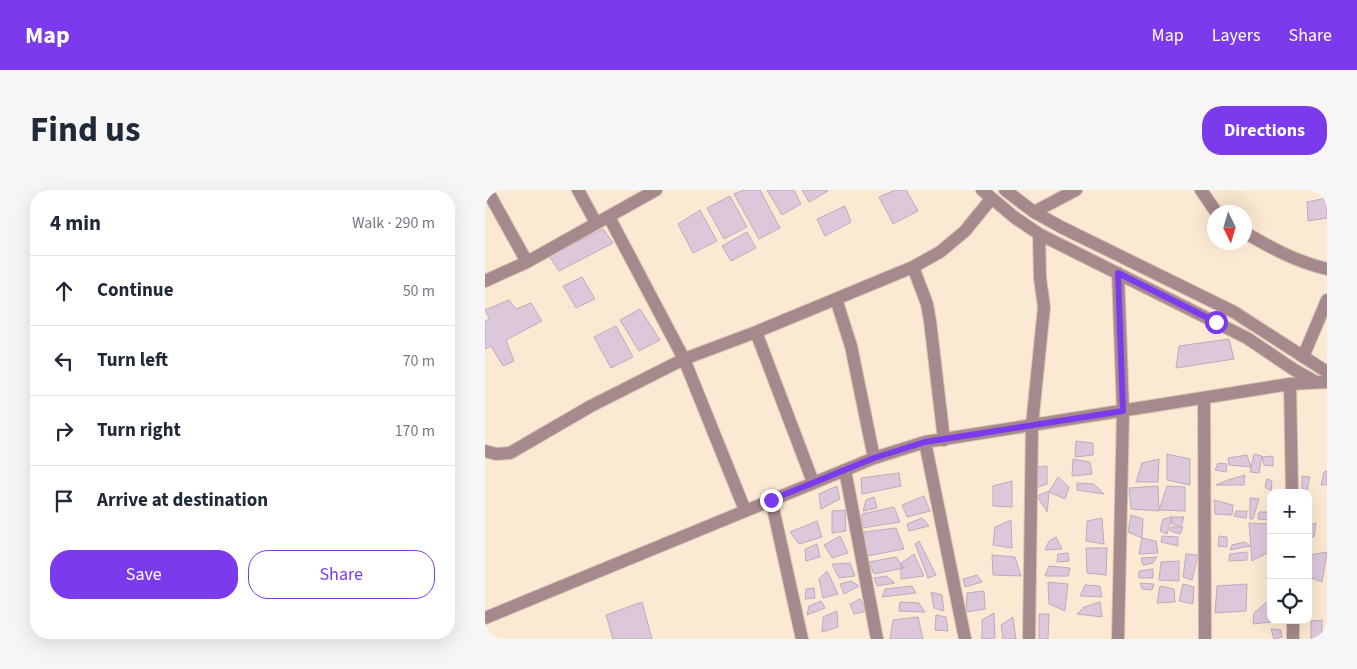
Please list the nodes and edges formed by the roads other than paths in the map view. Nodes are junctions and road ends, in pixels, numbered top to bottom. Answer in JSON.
{"nodes":[{"id":1,"x":487,"y":190,"type":"edge"},
{"id":2,"x":577,"y":190,"type":"edge"},
{"id":3,"x":656,"y":190,"type":"edge"},
{"id":4,"x":1005,"y":190,"type":"edge"},
{"id":5,"x":1076,"y":190,"type":"edge"},
{"id":6,"x":1201,"y":190,"type":"edge"},
{"id":7,"x":986,"y":195,"type":"edge"},
{"id":8,"x":1211,"y":205,"type":"edge"},
{"id":9,"x":1034,"y":212,"type":"junction"},
{"id":10,"x":609,"y":218,"type":"junction"},
{"id":11,"x":596,"y":223,"type":"junction"},
{"id":12,"x":1039,"y":234,"type":"junction"},
{"id":13,"x":1252,"y":236,"type":"edge"},
{"id":14,"x":527,"y":262,"type":"junction"},
{"id":15,"x":913,"y":266,"type":"junction"},
{"id":16,"x":1327,"y":269,"type":"edge"},
{"id":17,"x":1118,"y":273,"type":"junction"},
{"id":18,"x":485,"y":281,"type":"edge"},
{"id":19,"x":837,"y":299,"type":"junction"},
{"id":20,"x":1327,"y":300,"type":"edge"},
{"id":21,"x":755,"y":332,"type":"junction"},
{"id":22,"x":1303,"y":357,"type":"junction"},
{"id":23,"x":684,"y":360,"type":"junction"},
{"id":24,"x":1327,"y":372,"type":"edge"},
{"id":25,"x":1322,"y":382,"type":"edge"},
{"id":26,"x":1291,"y":384,"type":"junction"},
{"id":27,"x":1204,"y":398,"type":"junction"},
{"id":28,"x":1123,"y":411,"type":"junction"},
{"id":29,"x":1032,"y":425,"type":"junction"},
{"id":30,"x":944,"y":440,"type":"junction"},
{"id":31,"x":925,"y":442,"type":"junction"},
{"id":32,"x":485,"y":450,"type":"edge"},
{"id":33,"x":874,"y":458,"type":"junction"},
{"id":34,"x":845,"y":470,"type":"junction"},
{"id":35,"x":813,"y":482,"type":"junction"},
{"id":36,"x":1292,"y":489,"type":"edge"},
{"id":37,"x":771,"y":500,"type":"junction"},
{"id":38,"x":745,"y":510,"type":"junction"},
{"id":39,"x":485,"y":618,"type":"edge"},
{"id":40,"x":1293,"y":624,"type":"edge"},
{"id":41,"x":802,"y":639,"type":"edge"},
{"id":42,"x":877,"y":639,"type":"edge"},
{"id":43,"x":965,"y":639,"type":"edge"},
{"id":44,"x":1029,"y":639,"type":"edge"},
{"id":45,"x":1118,"y":639,"type":"edge"},
{"id":46,"x":1205,"y":639,"type":"edge"},
{"id":47,"x":1293,"y":639,"type":"edge"}],
"edges":[{"from":1,"to":14,"type":"street"},
{"from":2,"to":11,"type":"street"},
{"from":3,"to":10,"type":"street"},
{"from":4,"to":9,"type":"street"},
{"from":5,"to":9,"type":"street"},
{"from":6,"to":8,"type":"street"},
{"from":7,"to":12,"type":"street"},
{"from":7,"to":15,"type":"street"},
{"from":9,"to":22,"type":"street"},
{"from":10,"to":11,"type":"street"},
{"from":10,"to":23,"type":"street"},
{"from":11,"to":14,"type":"street"},
{"from":12,"to":17,"type":"street"},
{"from":12,"to":29,"type":"street"},
{"from":13,"to":16,"type":"street"},
{"from":14,"to":18,"type":"street"},
{"from":15,"to":19,"type":"street"},
{"from":15,"to":30,"type":"street"},
{"from":17,"to":25,"type":"street"},
{"from":17,"to":28,"type":"street"},
{"from":19,"to":21,"type":"street"},
{"from":19,"to":33,"type":"street"},
{"from":20,"to":22,"type":"street"},
{"from":21,"to":23,"type":"street"},
{"from":21,"to":35,"type":"street"},
{"from":22,"to":24,"type":"street"},
{"from":23,"to":32,"type":"street"},
{"from":23,"to":38,"type":"street"},
{"from":25,"to":26,"type":"street"},
{"from":26,"to":27,"type":"street"},
{"from":26,"to":36,"type":"street"},
{"from":27,"to":28,"type":"street"},
{"from":27,"to":46,"type":"street"},
{"from":28,"to":29,"type":"street"},
{"from":28,"to":45,"type":"street"},
{"from":29,"to":30,"type":"street"},
{"from":29,"to":44,"type":"street"},
{"from":30,"to":31,"type":"street"},
{"from":31,"to":33,"type":"street"},
{"from":31,"to":43,"type":"street"},
{"from":33,"to":34,"type":"street"},
{"from":34,"to":35,"type":"street"},
{"from":34,"to":42,"type":"street"},
{"from":35,"to":37,"type":"street"},
{"from":37,"to":38,"type":"street"},
{"from":37,"to":41,"type":"street"},
{"from":38,"to":39,"type":"street"},
{"from":40,"to":47,"type":"street"}]}
